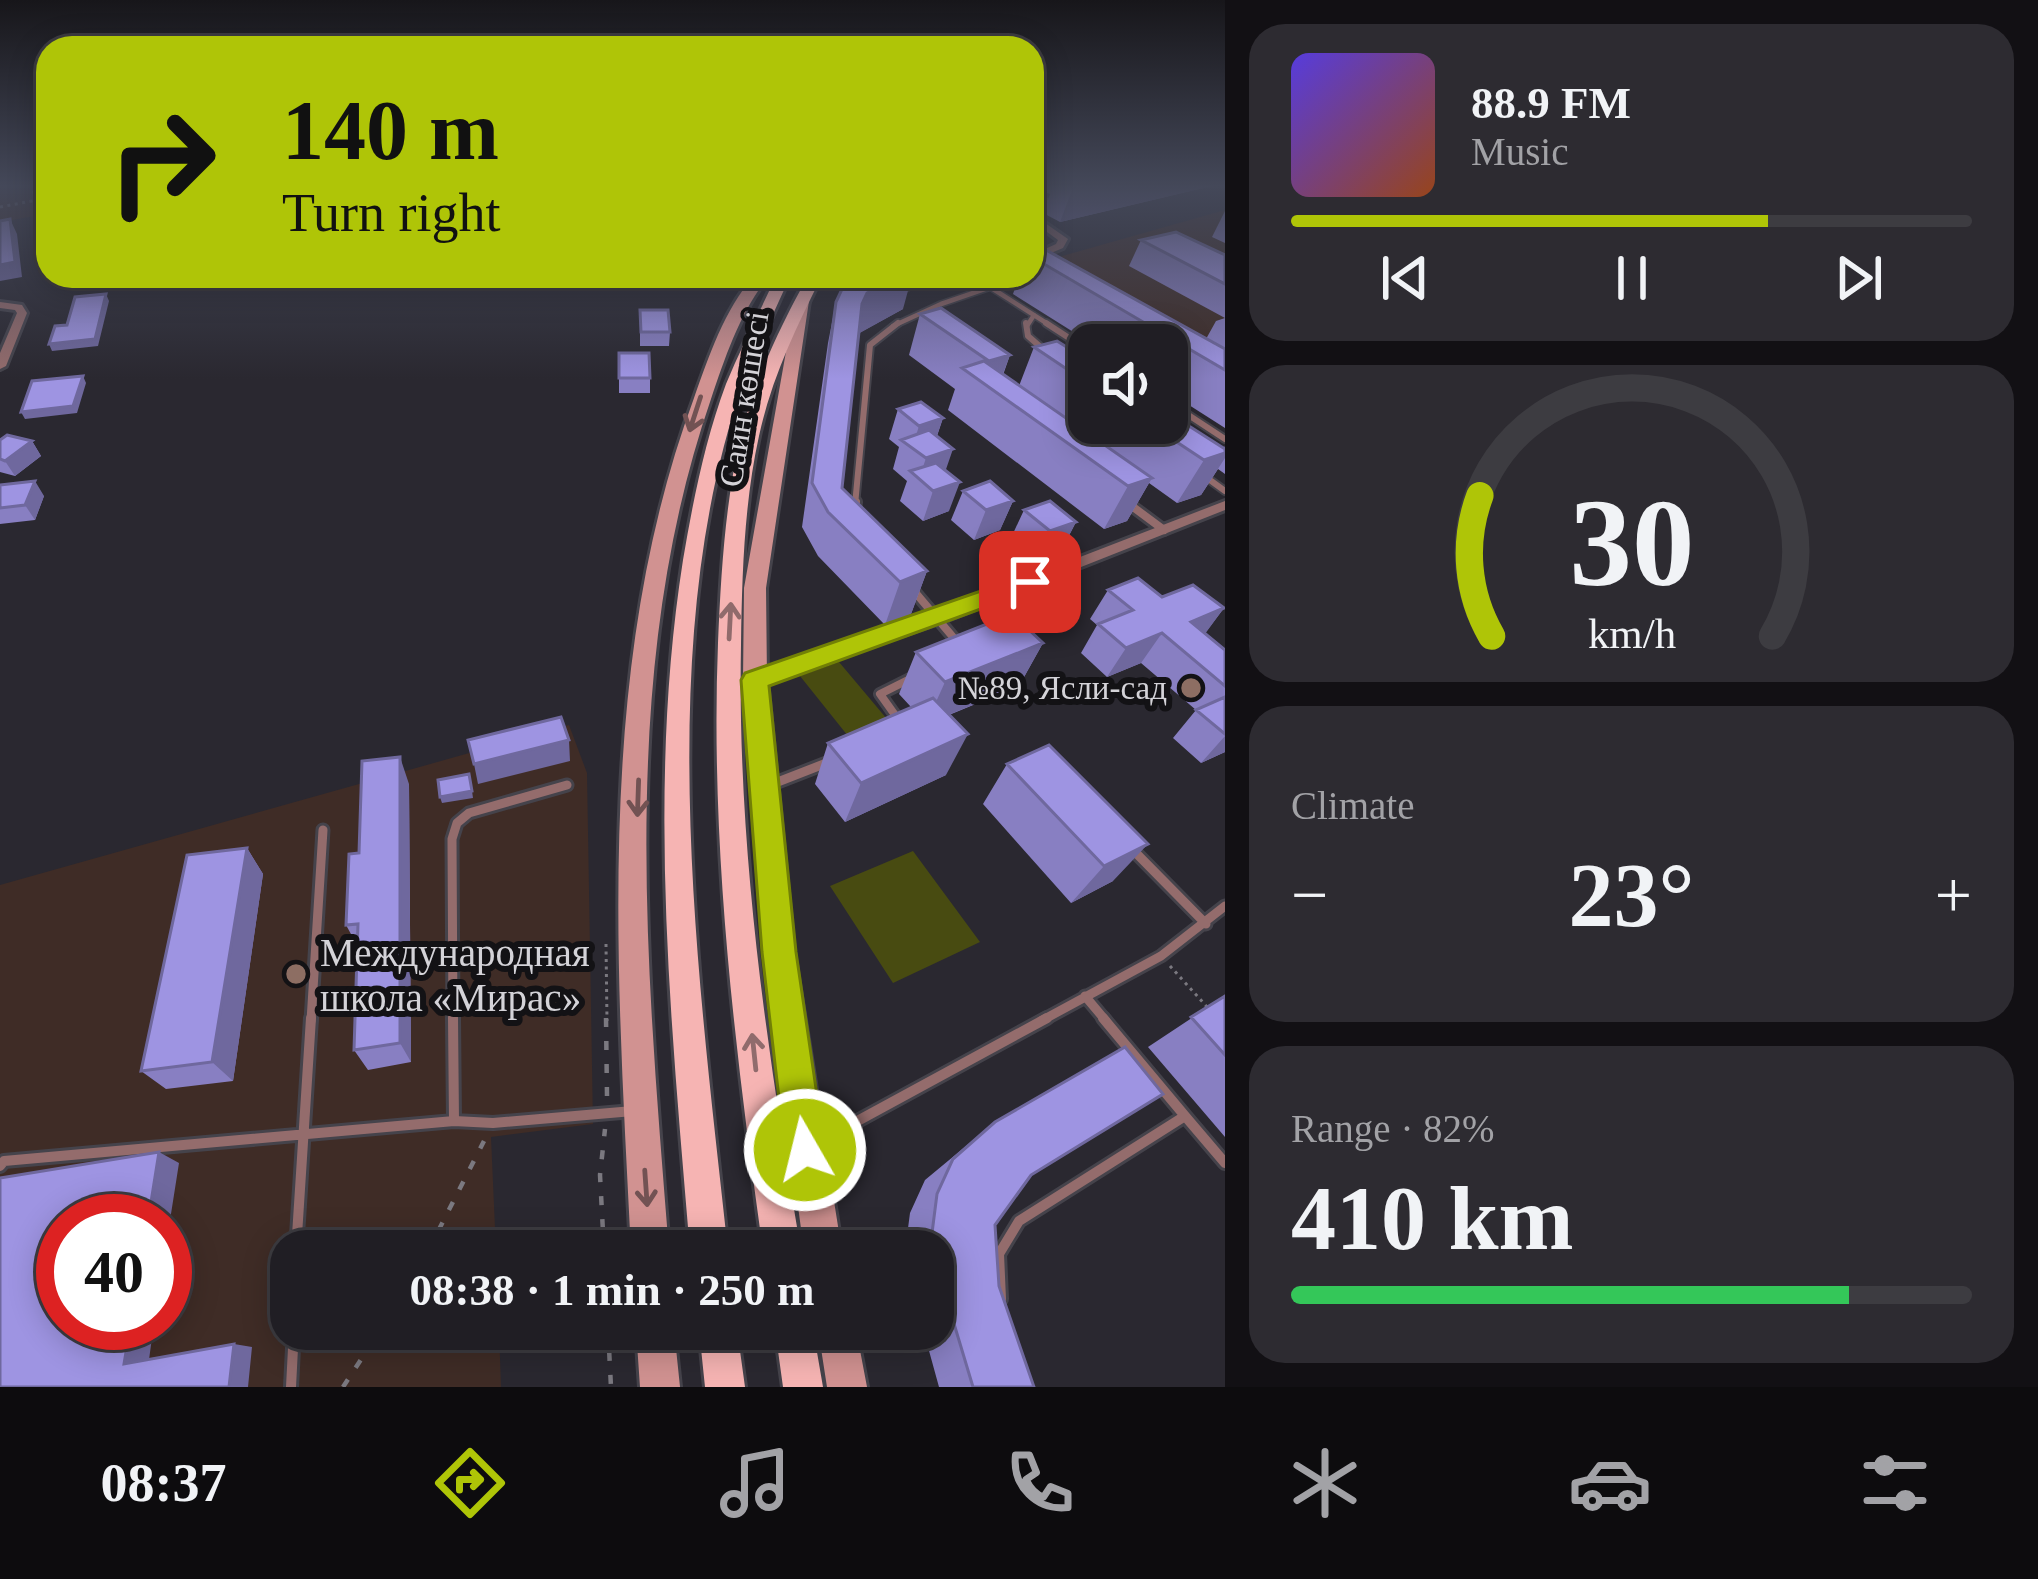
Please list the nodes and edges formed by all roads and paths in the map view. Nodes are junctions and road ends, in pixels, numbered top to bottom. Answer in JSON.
{"nodes":[{"id":1,"x":753,"y":288,"type":"edge"},
{"id":2,"x":777,"y":288,"type":"edge"},
{"id":3,"x":809,"y":288,"type":"edge"},
{"id":4,"x":907,"y":288,"type":"edge"},
{"id":5,"x":991,"y":288,"type":"edge"},
{"id":6,"x":995,"y":288,"type":"edge"},
{"id":7,"x":880,"y":298,"type":"edge"},
{"id":8,"x":802,"y":301,"type":"junction"},
{"id":9,"x":0,"y":305,"type":"edge"},
{"id":10,"x":1034,"y":315,"type":"junction"},
{"id":11,"x":902,"y":322,"type":"junction"},
{"id":12,"x":920,"y":332,"type":"edge"},
{"id":13,"x":1068,"y":337,"type":"edge"},
{"id":14,"x":1060,"y":363,"type":"edge"},
{"id":15,"x":0,"y":366,"type":"edge"},
{"id":16,"x":1188,"y":415,"type":"edge"},
{"id":17,"x":1225,"y":439,"type":"edge"},
{"id":18,"x":1187,"y":463,"type":"edge"},
{"id":19,"x":1225,"y":490,"type":"edge"},
{"id":20,"x":1126,"y":502,"type":"edge"},
{"id":21,"x":1225,"y":505,"type":"edge"},
{"id":22,"x":854,"y":526,"type":"edge"},
{"id":23,"x":1164,"y":530,"type":"junction"},
{"id":24,"x":907,"y":584,"type":"edge"},
{"id":25,"x":940,"y":617,"type":"junction"},
{"id":26,"x":960,"y":657,"type":"edge"},
{"id":27,"x":919,"y":676,"type":"edge"},
{"id":28,"x":755,"y":680,"type":"junction"},
{"id":29,"x":903,"y":733,"type":"edge"},
{"id":30,"x":843,"y":756,"type":"edge"},
{"id":31,"x":568,"y":785,"type":"dead end"},
{"id":32,"x":762,"y":788,"type":"junction"},
{"id":33,"x":323,"y":830,"type":"dead end"},
{"id":34,"x":1127,"y":844,"type":"edge"},
{"id":35,"x":1225,"y":906,"type":"edge"},
{"id":36,"x":1206,"y":924,"type":"junction"},
{"id":37,"x":1161,"y":956,"type":"junction"},
{"id":38,"x":1084,"y":995,"type":"junction"},
{"id":39,"x":1209,"y":1009,"type":"edge"},
{"id":40,"x":640,"y":1110,"type":"junction"},
{"id":41,"x":1185,"y":1116,"type":"junction"},
{"id":42,"x":454,"y":1120,"type":"junction"},
{"id":43,"x":493,"y":1123,"type":"junction"},
{"id":44,"x":300,"y":1134,"type":"junction"},
{"id":45,"x":805,"y":1150,"type":"junction"},
{"id":46,"x":1225,"y":1163,"type":"edge"},
{"id":47,"x":0,"y":1166,"type":"edge"},
{"id":48,"x":297,"y":1230,"type":"edge"},
{"id":49,"x":439,"y":1230,"type":"edge"},
{"id":50,"x":649,"y":1230,"type":"edge"},
{"id":51,"x":707,"y":1230,"type":"edge"},
{"id":52,"x":779,"y":1230,"type":"edge"},
{"id":53,"x":819,"y":1230,"type":"edge"},
{"id":54,"x":1007,"y":1322,"type":"edge"},
{"id":55,"x":293,"y":1350,"type":"edge"},
{"id":56,"x":367,"y":1350,"type":"edge"},
{"id":57,"x":609,"y":1350,"type":"edge"},
{"id":58,"x":658,"y":1350,"type":"edge"},
{"id":59,"x":721,"y":1350,"type":"edge"},
{"id":60,"x":797,"y":1350,"type":"edge"},
{"id":61,"x":841,"y":1350,"type":"edge"},
{"id":62,"x":292,"y":1387,"type":"edge"},
{"id":63,"x":343,"y":1387,"type":"edge"},
{"id":64,"x":611,"y":1387,"type":"edge"},
{"id":65,"x":661,"y":1387,"type":"edge"},
{"id":66,"x":725,"y":1387,"type":"edge"},
{"id":67,"x":803,"y":1387,"type":"edge"},
{"id":68,"x":847,"y":1387,"type":"edge"}],
"edges":[{"from":1,"to":40,"type":"street","name":"Саин көшесі","one_way":true},
{"from":2,"to":51,"type":"main road","name":"Саин көшесі"},
{"from":3,"to":8,"type":"main road"},
{"from":4,"to":7,"type":"lane"},
{"from":5,"to":11,"type":"lane"},
{"from":6,"to":10,"type":"lane"},
{"from":8,"to":28,"type":"street","name":"Саин көшесі"},
{"from":52,"to":8,"type":"main road","name":"Саин көшесі","one_way":true},
{"from":9,"to":15,"type":"street"},
{"from":10,"to":13,"type":"lane"},
{"from":10,"to":14,"type":"lane"},
{"from":11,"to":12,"type":"lane"},
{"from":11,"to":22,"type":"lane"},
{"from":16,"to":17,"type":"lane"},
{"from":18,"to":19,"type":"lane"},
{"from":20,"to":23,"type":"lane"},
{"from":21,"to":23,"type":"street"},
{"from":23,"to":25,"type":"street"},
{"from":24,"to":25,"type":"lane"},
{"from":25,"to":26,"type":"lane"},
{"from":25,"to":28,"type":"street"},
{"from":27,"to":29,"type":"lane"},
{"from":28,"to":32,"type":"street","name":"Саин көшесі"},
{"from":30,"to":32,"type":"lane"},
{"from":31,"to":42,"type":"lane"},
{"from":32,"to":45,"type":"street","name":"Саин көшесі"},
{"from":33,"to":44,"type":"lane"},
{"from":34,"to":36,"type":"lane"},
{"from":35,"to":36,"type":"lane"},
{"from":36,"to":37,"type":"lane"},
{"from":37,"to":38,"type":"lane"},
{"from":37,"to":39,"type":"path"},
{"from":38,"to":41,"type":"lane"},
{"from":38,"to":45,"type":"lane"},
{"from":40,"to":43,"type":"lane"},
{"from":40,"to":50,"type":"street","name":"Саин көшесі","one_way":true},
{"from":41,"to":46,"type":"lane"},
{"from":41,"to":54,"type":"lane"},
{"from":42,"to":43,"type":"lane"},
{"from":42,"to":44,"type":"lane"},
{"from":43,"to":49,"type":"path"},
{"from":44,"to":47,"type":"lane"},
{"from":44,"to":48,"type":"lane"},
{"from":45,"to":53,"type":"street","name":"Саин көшесі"},
{"from":55,"to":62,"type":"lane"},
{"from":56,"to":63,"type":"path"},
{"from":57,"to":64,"type":"path"},
{"from":58,"to":65,"type":"street"},
{"from":59,"to":66,"type":"main road"},
{"from":60,"to":67,"type":"main road"},
{"from":61,"to":68,"type":"street"}]}
